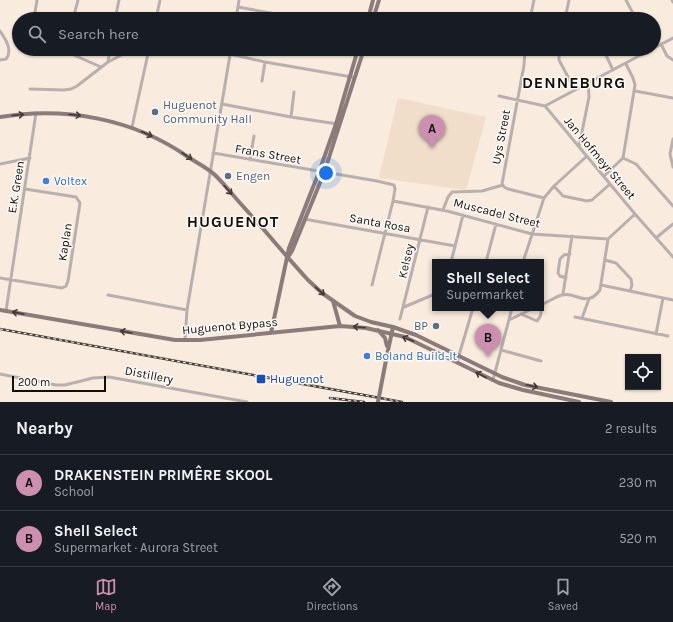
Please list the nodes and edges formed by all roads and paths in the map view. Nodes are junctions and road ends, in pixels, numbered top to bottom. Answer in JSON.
{"nodes":[{"id":1,"x":37,"y":0,"type":"edge"},
{"id":2,"x":78,"y":0,"type":"edge"},
{"id":3,"x":119,"y":0,"type":"edge"},
{"id":4,"x":160,"y":0,"type":"edge"},
{"id":5,"x":239,"y":0,"type":"edge"},
{"id":6,"x":373,"y":0,"type":"edge"},
{"id":7,"x":378,"y":0,"type":"edge"},
{"id":8,"x":534,"y":0,"type":"edge"},
{"id":9,"x":568,"y":0,"type":"edge"},
{"id":10,"x":626,"y":0,"type":"edge"},
{"id":11,"x":238,"y":7,"type":"junction"},
{"id":12,"x":35,"y":12,"type":"edge"},
{"id":13,"x":75,"y":12,"type":"edge"},
{"id":14,"x":116,"y":12,"type":"edge"},
{"id":15,"x":157,"y":12,"type":"edge"},
{"id":16,"x":237,"y":12,"type":"edge"},
{"id":17,"x":263,"y":12,"type":"edge"},
{"id":18,"x":370,"y":12,"type":"edge"},
{"id":19,"x":375,"y":12,"type":"edge"},
{"id":20,"x":531,"y":12,"type":"edge"},
{"id":21,"x":566,"y":12,"type":"edge"},
{"id":22,"x":632,"y":12,"type":"edge"},
{"id":23,"x":0,"y":31,"type":"edge"},
{"id":24,"x":673,"y":38,"type":"edge"},
{"id":25,"x":661,"y":44,"type":"joint"},
{"id":26,"x":79,"y":56,"type":"edge"},
{"id":27,"x":109,"y":56,"type":"edge"},
{"id":28,"x":120,"y":56,"type":"edge"},
{"id":29,"x":147,"y":56,"type":"edge"},
{"id":30,"x":230,"y":56,"type":"edge"},
{"id":31,"x":239,"y":56,"type":"edge"},
{"id":32,"x":357,"y":56,"type":"edge"},
{"id":33,"x":361,"y":56,"type":"edge"},
{"id":34,"x":524,"y":56,"type":"edge"},
{"id":35,"x":559,"y":56,"type":"edge"},
{"id":36,"x":606,"y":56,"type":"edge"},
{"id":37,"x":640,"y":56,"type":"edge"},
{"id":38,"x":0,"y":60,"type":"edge"},
{"id":39,"x":673,"y":60,"type":"edge"},
{"id":40,"x":108,"y":62,"type":"junction"},
{"id":41,"x":265,"y":62,"type":"junction"},
{"id":42,"x":626,"y":64,"type":"junction"},
{"id":43,"x":101,"y":67,"type":"junction"},
{"id":44,"x":613,"y":70,"type":"junction"},
{"id":45,"x":353,"y":77,"type":"junction"},
{"id":46,"x":262,"y":81,"type":"dead end"},
{"id":47,"x":588,"y":83,"type":"junction"},
{"id":48,"x":30,"y":89,"type":"dead end"},
{"id":49,"x":575,"y":90,"type":"junction"},
{"id":50,"x":294,"y":92,"type":"dead end"},
{"id":51,"x":635,"y":92,"type":"junction"},
{"id":52,"x":499,"y":96,"type":"dead end"},
{"id":53,"x":673,"y":98,"type":"edge"},
{"id":54,"x":517,"y":100,"type":"junction"},
{"id":55,"x":222,"y":104,"type":"junction"},
{"id":56,"x":545,"y":106,"type":"junction"},
{"id":57,"x":36,"y":113,"type":"junction"},
{"id":58,"x":0,"y":117,"type":"edge"},
{"id":59,"x":291,"y":117,"type":"junction"},
{"id":60,"x":338,"y":124,"type":"junction"},
{"id":61,"x":132,"y":127,"type":"junction"},
{"id":62,"x":254,"y":136,"type":"dead end"},
{"id":63,"x":673,"y":139,"type":"edge"},
{"id":64,"x":579,"y":147,"type":"junction"},
{"id":65,"x":213,"y":153,"type":"junction"},
{"id":66,"x":587,"y":156,"type":"junction"},
{"id":67,"x":30,"y":158,"type":"junction"},
{"id":68,"x":623,"y":158,"type":"junction"},
{"id":69,"x":250,"y":160,"type":"junction"},
{"id":70,"x":0,"y":164,"type":"edge"},
{"id":71,"x":673,"y":167,"type":"edge"},
{"id":72,"x":210,"y":171,"type":"junction"},
{"id":73,"x":319,"y":172,"type":"junction"},
{"id":74,"x":324,"y":172,"type":"junction"},
{"id":75,"x":604,"y":176,"type":"junction"},
{"id":76,"x":610,"y":184,"type":"junction"},
{"id":77,"x":503,"y":185,"type":"junction"},
{"id":78,"x":554,"y":186,"type":"junction"},
{"id":79,"x":25,"y":189,"type":"junction"},
{"id":80,"x":544,"y":198,"type":"junction"},
{"id":81,"x":393,"y":201,"type":"junction"},
{"id":82,"x":428,"y":206,"type":"junction"},
{"id":83,"x":673,"y":206,"type":"edge"},
{"id":84,"x":443,"y":210,"type":"junction"},
{"id":85,"x":463,"y":214,"type":"junction"},
{"id":86,"x":635,"y":214,"type":"junction"},
{"id":87,"x":303,"y":219,"type":"junction"},
{"id":88,"x":496,"y":224,"type":"junction"},
{"id":89,"x":673,"y":224,"type":"edge"},
{"id":90,"x":385,"y":233,"type":"junction"},
{"id":91,"x":532,"y":234,"type":"junction"},
{"id":92,"x":572,"y":236,"type":"junction"},
{"id":93,"x":656,"y":238,"type":"junction"},
{"id":94,"x":420,"y":239,"type":"junction"},
{"id":95,"x":608,"y":239,"type":"junction"},
{"id":96,"x":455,"y":246,"type":"junction"},
{"id":97,"x":570,"y":254,"type":"junction"},
{"id":98,"x":288,"y":257,"type":"junction"},
{"id":99,"x":673,"y":257,"type":"edge"},
{"id":100,"x":452,"y":259,"type":"edge"},
{"id":101,"x":487,"y":259,"type":"edge"},
{"id":102,"x":524,"y":259,"type":"edge"},
{"id":103,"x":605,"y":260,"type":"junction"},
{"id":104,"x":0,"y":278,"type":"edge"},
{"id":105,"x":566,"y":278,"type":"junction"},
{"id":106,"x":11,"y":280,"type":"junction"},
{"id":107,"x":372,"y":285,"type":"dead end"},
{"id":108,"x":601,"y":285,"type":"junction"},
{"id":109,"x":630,"y":291,"type":"junction"},
{"id":110,"x":563,"y":294,"type":"junction"},
{"id":111,"x":108,"y":295,"type":"dead end"},
{"id":112,"x":432,"y":295,"type":"edge"},
{"id":113,"x":663,"y":298,"type":"junction"},
{"id":114,"x":589,"y":299,"type":"junction"},
{"id":115,"x":673,"y":300,"type":"edge"},
{"id":116,"x":333,"y":301,"type":"junction"},
{"id":117,"x":544,"y":303,"type":"edge"},
{"id":118,"x":404,"y":307,"type":"junction"},
{"id":119,"x":0,"y":310,"type":"edge"},
{"id":120,"x":187,"y":310,"type":"junction"},
{"id":121,"x":6,"y":311,"type":"junction"},
{"id":122,"x":472,"y":311,"type":"edge"},
{"id":123,"x":511,"y":311,"type":"edge"},
{"id":124,"x":528,"y":311,"type":"edge"},
{"id":125,"x":541,"y":311,"type":"edge"},
{"id":126,"x":521,"y":314,"type":"junction"},
{"id":127,"x":575,"y":317,"type":"dead end"},
{"id":128,"x":582,"y":318,"type":"junction"},
{"id":129,"x":400,"y":319,"type":"dead end"},
{"id":130,"x":509,"y":320,"type":"junction"},
{"id":131,"x":340,"y":326,"type":"junction"},
{"id":132,"x":393,"y":327,"type":"junction"},
{"id":133,"x":378,"y":330,"type":"junction"},
{"id":134,"x":271,"y":333,"type":"junction"},
{"id":135,"x":391,"y":333,"type":"junction"},
{"id":136,"x":656,"y":334,"type":"junction"},
{"id":137,"x":668,"y":336,"type":"dead end"},
{"id":138,"x":185,"y":340,"type":"junction"},
{"id":139,"x":388,"y":348,"type":"junction"},
{"id":140,"x":501,"y":350,"type":"junction"},
{"id":141,"x":459,"y":357,"type":"junction"},
{"id":142,"x":541,"y":361,"type":"dead end"},
{"id":143,"x":458,"y":362,"type":"junction"},
{"id":144,"x":0,"y":374,"type":"edge"},
{"id":145,"x":494,"y":374,"type":"junction"},
{"id":146,"x":493,"y":380,"type":"junction"},
{"id":147,"x":247,"y":402,"type":"edge"},
{"id":148,"x":378,"y":402,"type":"edge"},
{"id":149,"x":579,"y":402,"type":"edge"},
{"id":150,"x":611,"y":402,"type":"edge"}],
"edges":[{"from":1,"to":12,"type":"street"},
{"from":2,"to":13,"type":"street"},
{"from":3,"to":14,"type":"street"},
{"from":4,"to":15,"type":"street"},
{"from":5,"to":11,"type":"street"},
{"from":6,"to":18,"type":"main road"},
{"from":7,"to":19,"type":"main road"},
{"from":8,"to":20,"type":"street"},
{"from":9,"to":21,"type":"street"},
{"from":10,"to":22,"type":"street"},
{"from":11,"to":16,"type":"street"},
{"from":11,"to":17,"type":"street"},
{"from":23,"to":38,"type":"street"},
{"from":24,"to":25,"type":"street"},
{"from":25,"to":39,"type":"street"},
{"from":26,"to":43,"type":"street"},
{"from":27,"to":40,"type":"street"},
{"from":28,"to":40,"type":"street"},
{"from":29,"to":61,"type":"street"},
{"from":30,"to":55,"type":"street"},
{"from":31,"to":41,"type":"street"},
{"from":32,"to":45,"type":"main road"},
{"from":33,"to":45,"type":"main road"},
{"from":34,"to":54,"type":"street","name":"Uys Street"},
{"from":35,"to":49,"type":"street"},
{"from":36,"to":44,"type":"street"},
{"from":37,"to":42,"type":"street"},
{"from":40,"to":43,"type":"street"},
{"from":41,"to":45,"type":"street"},
{"from":41,"to":46,"type":"street"},
{"from":42,"to":44,"type":"street"},
{"from":42,"to":51,"type":"street"},
{"from":43,"to":48,"type":"street"},
{"from":44,"to":47,"type":"street"},
{"from":45,"to":60,"type":"main road"},
{"from":47,"to":49,"type":"street"},
{"from":47,"to":64,"type":"street"},
{"from":49,"to":56,"type":"street"},
{"from":50,"to":59,"type":"street"},
{"from":51,"to":53,"type":"street"},
{"from":51,"to":68,"type":"street"},
{"from":52,"to":54,"type":"street"},
{"from":54,"to":56,"type":"street"},
{"from":54,"to":77,"type":"street","name":"Uys Street"},
{"from":55,"to":59,"type":"street"},
{"from":55,"to":65,"type":"street"},
{"from":56,"to":64,"type":"street","name":"Jan Hofmeyr Street"},
{"from":58,"to":57,"type":"main road","one_way":true},
{"from":57,"to":61,"type":"main road","one_way":true},
{"from":57,"to":67,"type":"street","name":"E.K. Green"},
{"from":59,"to":60,"type":"street"},
{"from":60,"to":73,"type":"main road"},
{"from":60,"to":74,"type":"main road"},
{"from":61,"to":72,"type":"main road","one_way":true},
{"from":62,"to":69,"type":"street"},
{"from":63,"to":71,"type":"street"},
{"from":64,"to":66,"type":"street","name":"Jan Hofmeyr Street"},
{"from":65,"to":69,"type":"street","name":"Frans Street"},
{"from":65,"to":72,"type":"street"},
{"from":66,"to":75,"type":"street","name":"Jan Hofmeyr Street"},
{"from":66,"to":78,"type":"street"},
{"from":67,"to":70,"type":"street"},
{"from":67,"to":79,"type":"street","name":"E.K. Green"},
{"from":68,"to":75,"type":"street"},
{"from":68,"to":83,"type":"street"},
{"from":69,"to":73,"type":"street","name":"Frans Street"},
{"from":72,"to":98,"type":"main road","one_way":true},
{"from":72,"to":120,"type":"street"},
{"from":73,"to":74,"type":"street","name":"Frans Street"},
{"from":73,"to":87,"type":"main road"},
{"from":74,"to":81,"type":"street"},
{"from":74,"to":87,"type":"main road"},
{"from":75,"to":76,"type":"street","name":"Jan Hofmeyr Street"},
{"from":76,"to":78,"type":"street"},
{"from":76,"to":86,"type":"street","name":"Jan Hofmeyr Street"},
{"from":77,"to":80,"type":"street"},
{"from":77,"to":84,"type":"street"},
{"from":78,"to":80,"type":"street"},
{"from":79,"to":106,"type":"street","name":"E.K. Green"},
{"from":79,"to":106,"type":"street","name":"Kaplan"},
{"from":80,"to":91,"type":"street"},
{"from":81,"to":82,"type":"street","name":"Muscadel Street"},
{"from":81,"to":90,"type":"street"},
{"from":82,"to":84,"type":"street","name":"Muscadel Street"},
{"from":82,"to":94,"type":"street","name":"Kelsey"},
{"from":84,"to":85,"type":"street","name":"Muscadel Street"},
{"from":85,"to":88,"type":"street","name":"Muscadel Street"},
{"from":85,"to":96,"type":"street"},
{"from":86,"to":93,"type":"street","name":"Jan Hofmeyr Street"},
{"from":86,"to":95,"type":"street"},
{"from":87,"to":90,"type":"street","name":"Santa Rosa"},
{"from":87,"to":98,"type":"main road"},
{"from":88,"to":91,"type":"street","name":"Muscadel Street"},
{"from":88,"to":101,"type":"street"},
{"from":89,"to":93,"type":"street"},
{"from":90,"to":94,"type":"street","name":"Santa Rosa"},
{"from":90,"to":107,"type":"street"},
{"from":91,"to":92,"type":"street","name":"Muscadel Street"},
{"from":91,"to":102,"type":"street"},
{"from":92,"to":95,"type":"street","name":"Muscadel Street"},
{"from":92,"to":97,"type":"street"},
{"from":93,"to":99,"type":"street","name":"Jan Hofmeyr Street"},
{"from":94,"to":96,"type":"street","name":"Santa Rosa"},
{"from":94,"to":118,"type":"street","name":"Kelsey"},
{"from":95,"to":103,"type":"street"},
{"from":96,"to":100,"type":"street"},
{"from":97,"to":105,"type":"street"},
{"from":97,"to":105,"type":"street"},
{"from":98,"to":116,"type":"main road","one_way":true},
{"from":98,"to":134,"type":"main road"},
{"from":103,"to":108,"type":"street"},
{"from":103,"to":109,"type":"street"},
{"from":104,"to":106,"type":"street"},
{"from":105,"to":110,"type":"street"},
{"from":106,"to":121,"type":"street","name":"E.K. Green"},
{"from":108,"to":109,"type":"street"},
{"from":108,"to":114,"type":"street"},
{"from":109,"to":113,"type":"street"},
{"from":110,"to":114,"type":"street"},
{"from":110,"to":117,"type":"street"},
{"from":111,"to":120,"type":"street"},
{"from":112,"to":118,"type":"street"},
{"from":113,"to":115,"type":"street"},
{"from":113,"to":136,"type":"street"},
{"from":114,"to":128,"type":"street"},
{"from":116,"to":131,"type":"main road"},
{"from":116,"to":132,"type":"main road"},
{"from":118,"to":129,"type":"street","name":"Kelsey"},
{"from":119,"to":121,"type":"main road","name":"Huguenot Bypass"},
{"from":120,"to":138,"type":"street"},
{"from":138,"to":121,"type":"main road","name":"Huguenot Bypass","one_way":true},
{"from":122,"to":141,"type":"street"},
{"from":123,"to":130,"type":"street"},
{"from":124,"to":126,"type":"street"},
{"from":125,"to":126,"type":"street"},
{"from":126,"to":130,"type":"street"},
{"from":127,"to":128,"type":"street"},
{"from":128,"to":136,"type":"street"},
{"from":130,"to":140,"type":"street"},
{"from":133,"to":131,"type":"main road","name":"Huguenot Bypass","one_way":true},
{"from":131,"to":134,"type":"main road","name":"Huguenot Bypass"},
{"from":132,"to":135,"type":"main road"},
{"from":132,"to":141,"type":"main road"},
{"from":133,"to":135,"type":"main road","name":"Huguenot Bypass"},
{"from":133,"to":139,"type":"main road"},
{"from":134,"to":138,"type":"main road","name":"Huguenot Bypass"},
{"from":135,"to":139,"type":"main road"},
{"from":143,"to":135,"type":"main road","name":"Huguenot Bypass","one_way":true},
{"from":136,"to":137,"type":"street"},
{"from":139,"to":148,"type":"main road","bridge":true},
{"from":140,"to":142,"type":"street"},
{"from":140,"to":145,"type":"street"},
{"from":141,"to":143,"type":"street"},
{"from":141,"to":145,"type":"main road"},
{"from":146,"to":143,"type":"main road","name":"Huguenot Bypass","one_way":true},
{"from":144,"to":147,"type":"street","name":"Distillery"},
{"from":145,"to":146,"type":"street"},
{"from":145,"to":150,"type":"main road","one_way":true},
{"from":146,"to":149,"type":"main road","name":"Huguenot Bypass"}]}
